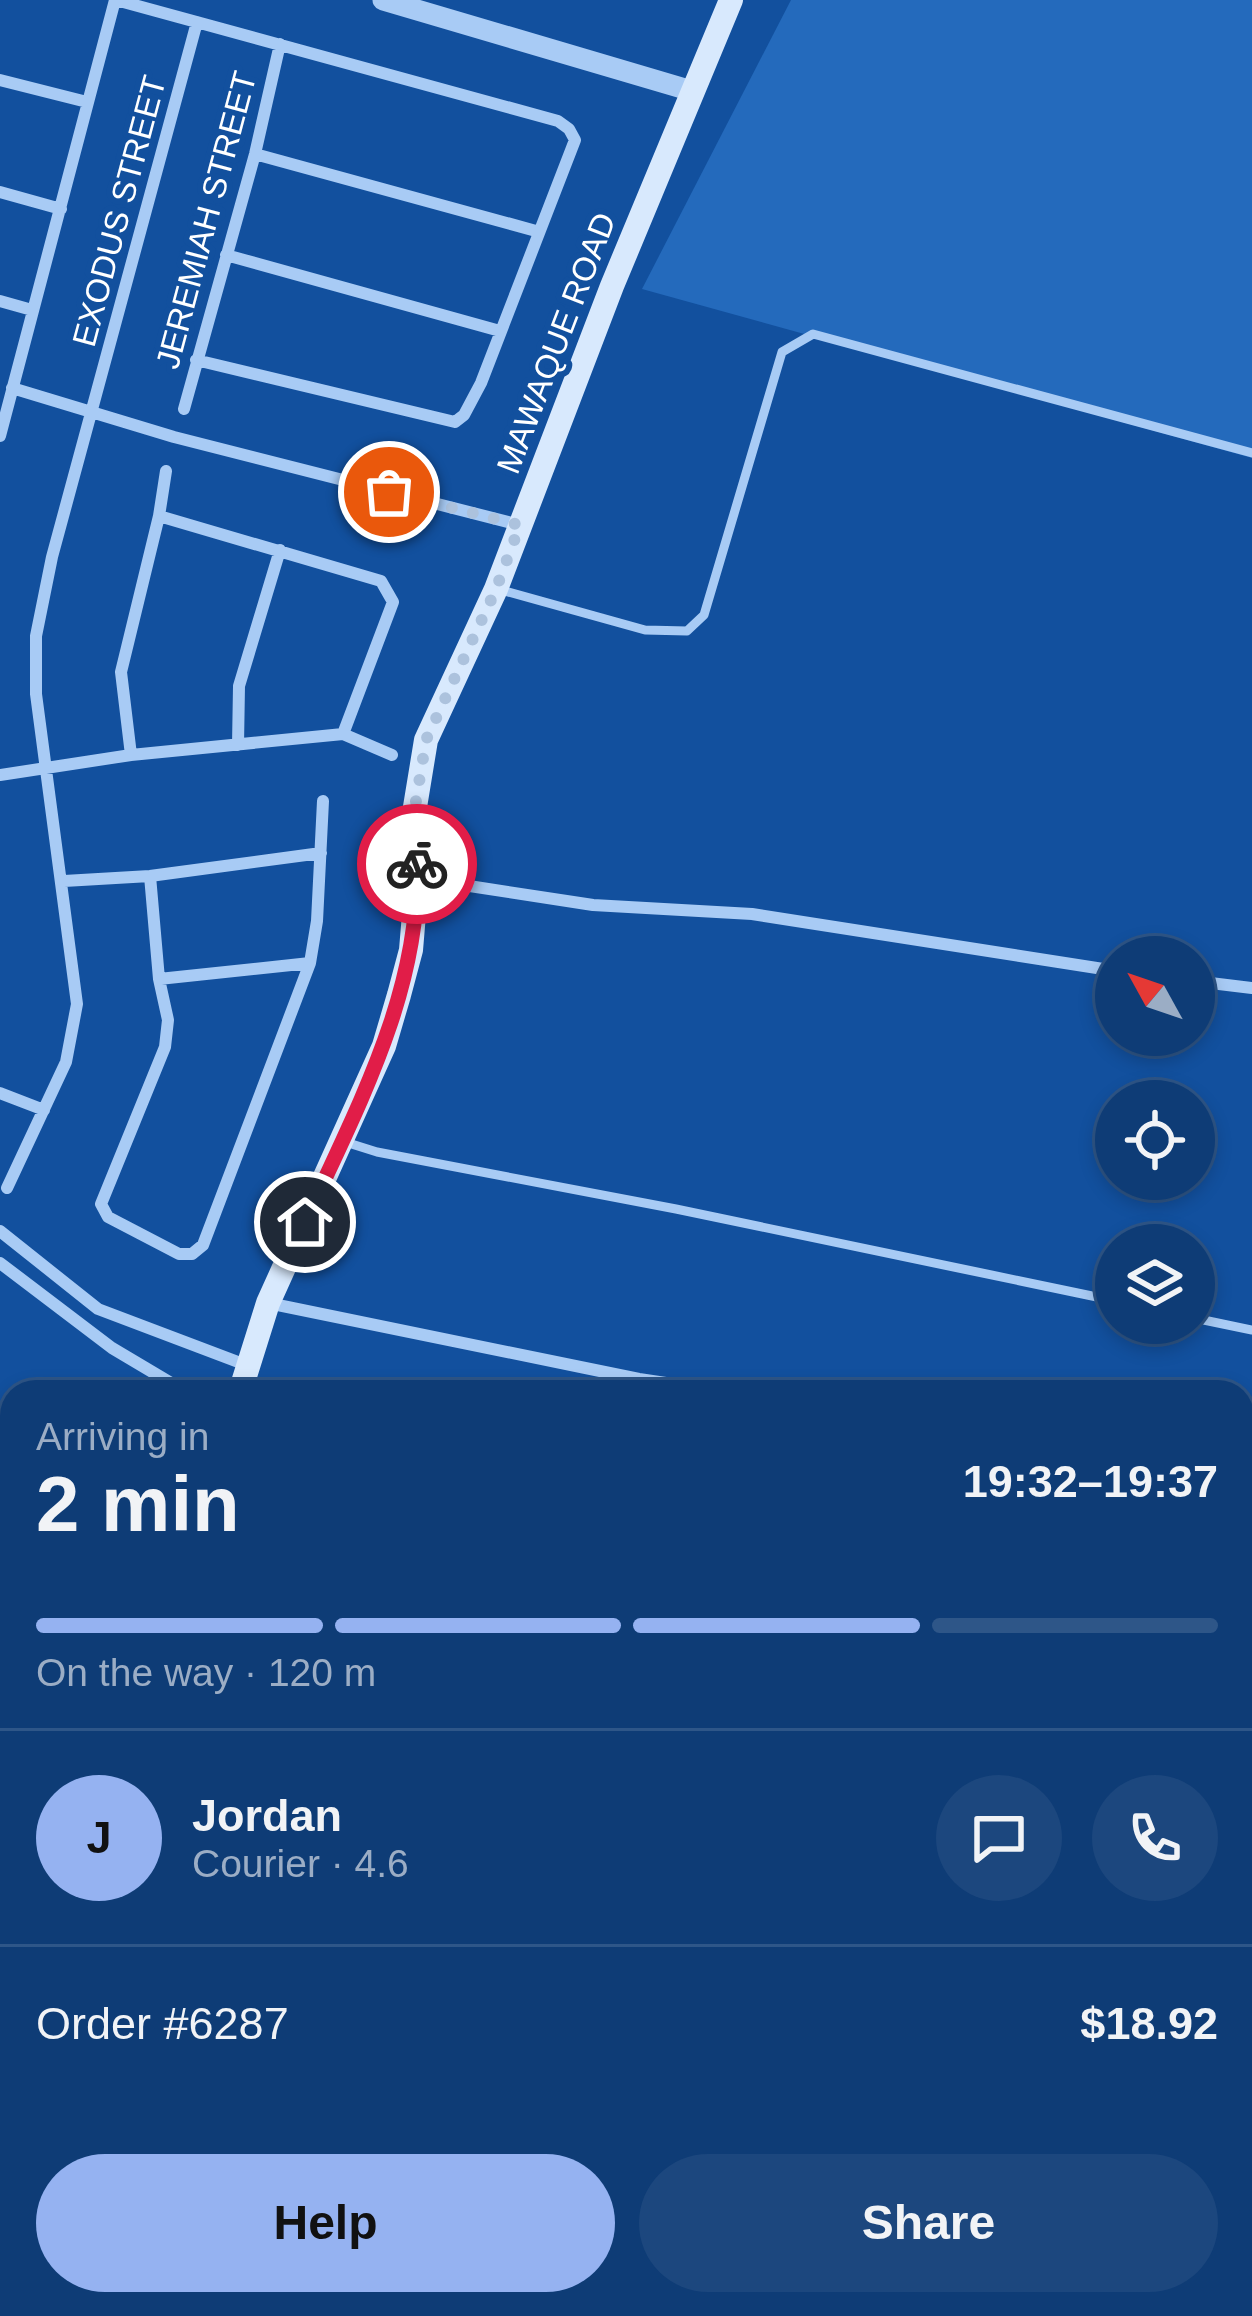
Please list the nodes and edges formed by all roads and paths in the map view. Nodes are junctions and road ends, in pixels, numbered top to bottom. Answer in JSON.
{"nodes":[{"id":1,"x":115,"y":0,"type":"edge"},
{"id":2,"x":382,"y":0,"type":"edge"},
{"id":3,"x":731,"y":0,"type":"edge"},
{"id":4,"x":197,"y":22,"type":"junction"},
{"id":5,"x":280,"y":44,"type":"junction"},
{"id":6,"x":0,"y":80,"type":"edge"},
{"id":7,"x":692,"y":91,"type":"junction"},
{"id":8,"x":88,"y":102,"type":"junction"},
{"id":9,"x":255,"y":154,"type":"junction"},
{"id":10,"x":0,"y":192,"type":"edge"},
{"id":11,"x":61,"y":209,"type":"junction"},
{"id":12,"x":536,"y":231,"type":"junction"},
{"id":13,"x":226,"y":254,"type":"junction"},
{"id":14,"x":0,"y":301,"type":"edge"},
{"id":15,"x":32,"y":310,"type":"junction"},
{"id":16,"x":500,"y":331,"type":"junction"},
{"id":17,"x":196,"y":360,"type":"junction"},
{"id":18,"x":12,"y":388,"type":"junction"},
{"id":19,"x":184,"y":410,"type":"dead end"},
{"id":20,"x":92,"y":413,"type":"junction"},
{"id":21,"x":0,"y":436,"type":"edge"},
{"id":22,"x":1252,"y":453,"type":"edge"},
{"id":23,"x":166,"y":471,"type":"dead end"},
{"id":24,"x":159,"y":516,"type":"junction"},
{"id":25,"x":520,"y":525,"type":"junction"},
{"id":26,"x":280,"y":550,"type":"junction"},
{"id":27,"x":496,"y":589,"type":"junction"},
{"id":28,"x":343,"y":734,"type":"junction"},
{"id":29,"x":238,"y":745,"type":"junction"},
{"id":30,"x":130,"y":755,"type":"junction"},
{"id":31,"x":392,"y":755,"type":"dead end"},
{"id":32,"x":44,"y":769,"type":"junction"},
{"id":33,"x":0,"y":775,"type":"edge"},
{"id":34,"x":323,"y":801,"type":"dead end"},
{"id":35,"x":321,"y":853,"type":"junction"},
{"id":36,"x":149,"y":876,"type":"junction"},
{"id":37,"x":417,"y":878,"type":"junction"},
{"id":38,"x":64,"y":881,"type":"junction"},
{"id":39,"x":310,"y":963,"type":"junction"},
{"id":40,"x":1095,"y":968,"type":"edge"},
{"id":41,"x":159,"y":979,"type":"junction"},
{"id":42,"x":1215,"y":983,"type":"edge"},
{"id":43,"x":1252,"y":988,"type":"edge"},
{"id":44,"x":0,"y":1093,"type":"edge"},
{"id":45,"x":44,"y":1110,"type":"junction"},
{"id":46,"x":342,"y":1141,"type":"junction"},
{"id":47,"x":7,"y":1188,"type":"dead end"},
{"id":48,"x":0,"y":1231,"type":"edge"},
{"id":49,"x":0,"y":1263,"type":"edge"},
{"id":50,"x":1095,"y":1297,"type":"edge"},
{"id":51,"x":268,"y":1304,"type":"junction"},
{"id":52,"x":1215,"y":1322,"type":"edge"},
{"id":53,"x":1252,"y":1330,"type":"edge"},
{"id":54,"x":246,"y":1365,"type":"junction"},
{"id":55,"x":166,"y":1380,"type":"edge"},
{"id":56,"x":243,"y":1380,"type":"edge"},
{"id":57,"x":646,"y":1380,"type":"edge"}],
"edges":[{"from":1,"to":4,"type":"street"},
{"from":1,"to":8,"type":"street"},
{"from":2,"to":7,"type":"street"},
{"from":3,"to":7,"type":"main road","name":"MAWAQUE ROAD"},
{"from":4,"to":5,"type":"street"},
{"from":4,"to":20,"type":"street","name":"EXODUS STREET"},
{"from":5,"to":9,"type":"street","name":"JEREMIAH STREET"},
{"from":5,"to":12,"type":"street"},
{"from":6,"to":8,"type":"street"},
{"from":7,"to":25,"type":"main road","name":"MAWAQUE ROAD"},
{"from":8,"to":11,"type":"street"},
{"from":9,"to":12,"type":"street"},
{"from":9,"to":13,"type":"street","name":"JEREMIAH STREET"},
{"from":10,"to":11,"type":"street"},
{"from":11,"to":15,"type":"street"},
{"from":12,"to":16,"type":"street"},
{"from":13,"to":16,"type":"street"},
{"from":13,"to":17,"type":"street","name":"JEREMIAH STREET"},
{"from":14,"to":15,"type":"street"},
{"from":15,"to":18,"type":"street"},
{"from":16,"to":17,"type":"street"},
{"from":17,"to":19,"type":"street","name":"JEREMIAH STREET"},
{"from":18,"to":20,"type":"street"},
{"from":18,"to":21,"type":"street"},
{"from":20,"to":25,"type":"street"},
{"from":20,"to":32,"type":"street","name":"EXODUS STREET"},
{"from":22,"to":27,"type":"lane"},
{"from":23,"to":24,"type":"street"},
{"from":24,"to":26,"type":"street"},
{"from":24,"to":30,"type":"street"},
{"from":25,"to":27,"type":"main road","name":"MAWAQUE ROAD"},
{"from":26,"to":28,"type":"street"},
{"from":26,"to":29,"type":"street"},
{"from":27,"to":37,"type":"main road","name":"MAWAQUE ROAD"},
{"from":28,"to":29,"type":"street"},
{"from":28,"to":31,"type":"street"},
{"from":29,"to":30,"type":"street"},
{"from":30,"to":32,"type":"street"},
{"from":32,"to":33,"type":"street"},
{"from":32,"to":38,"type":"street","name":"EXODUS STREET"},
{"from":34,"to":35,"type":"street"},
{"from":35,"to":36,"type":"street"},
{"from":35,"to":39,"type":"street"},
{"from":36,"to":38,"type":"street"},
{"from":36,"to":41,"type":"street"},
{"from":37,"to":40,"type":"street"},
{"from":37,"to":46,"type":"main road","name":"MAWAQUE ROAD"},
{"from":38,"to":45,"type":"street","name":"EXODUS STREET"},
{"from":39,"to":41,"type":"street"},
{"from":39,"to":41,"type":"street"},
{"from":42,"to":43,"type":"street"},
{"from":44,"to":45,"type":"street"},
{"from":45,"to":47,"type":"street","name":"EXODUS STREET"},
{"from":46,"to":50,"type":"lane"},
{"from":46,"to":51,"type":"main road","name":"MAWAQUE ROAD"},
{"from":48,"to":54,"type":"street"},
{"from":49,"to":55,"type":"street"},
{"from":51,"to":54,"type":"main road","name":"MAWAQUE ROAD"},
{"from":51,"to":57,"type":"street"},
{"from":52,"to":53,"type":"lane"},
{"from":54,"to":56,"type":"main road","name":"MAWAQUE ROAD"}]}
